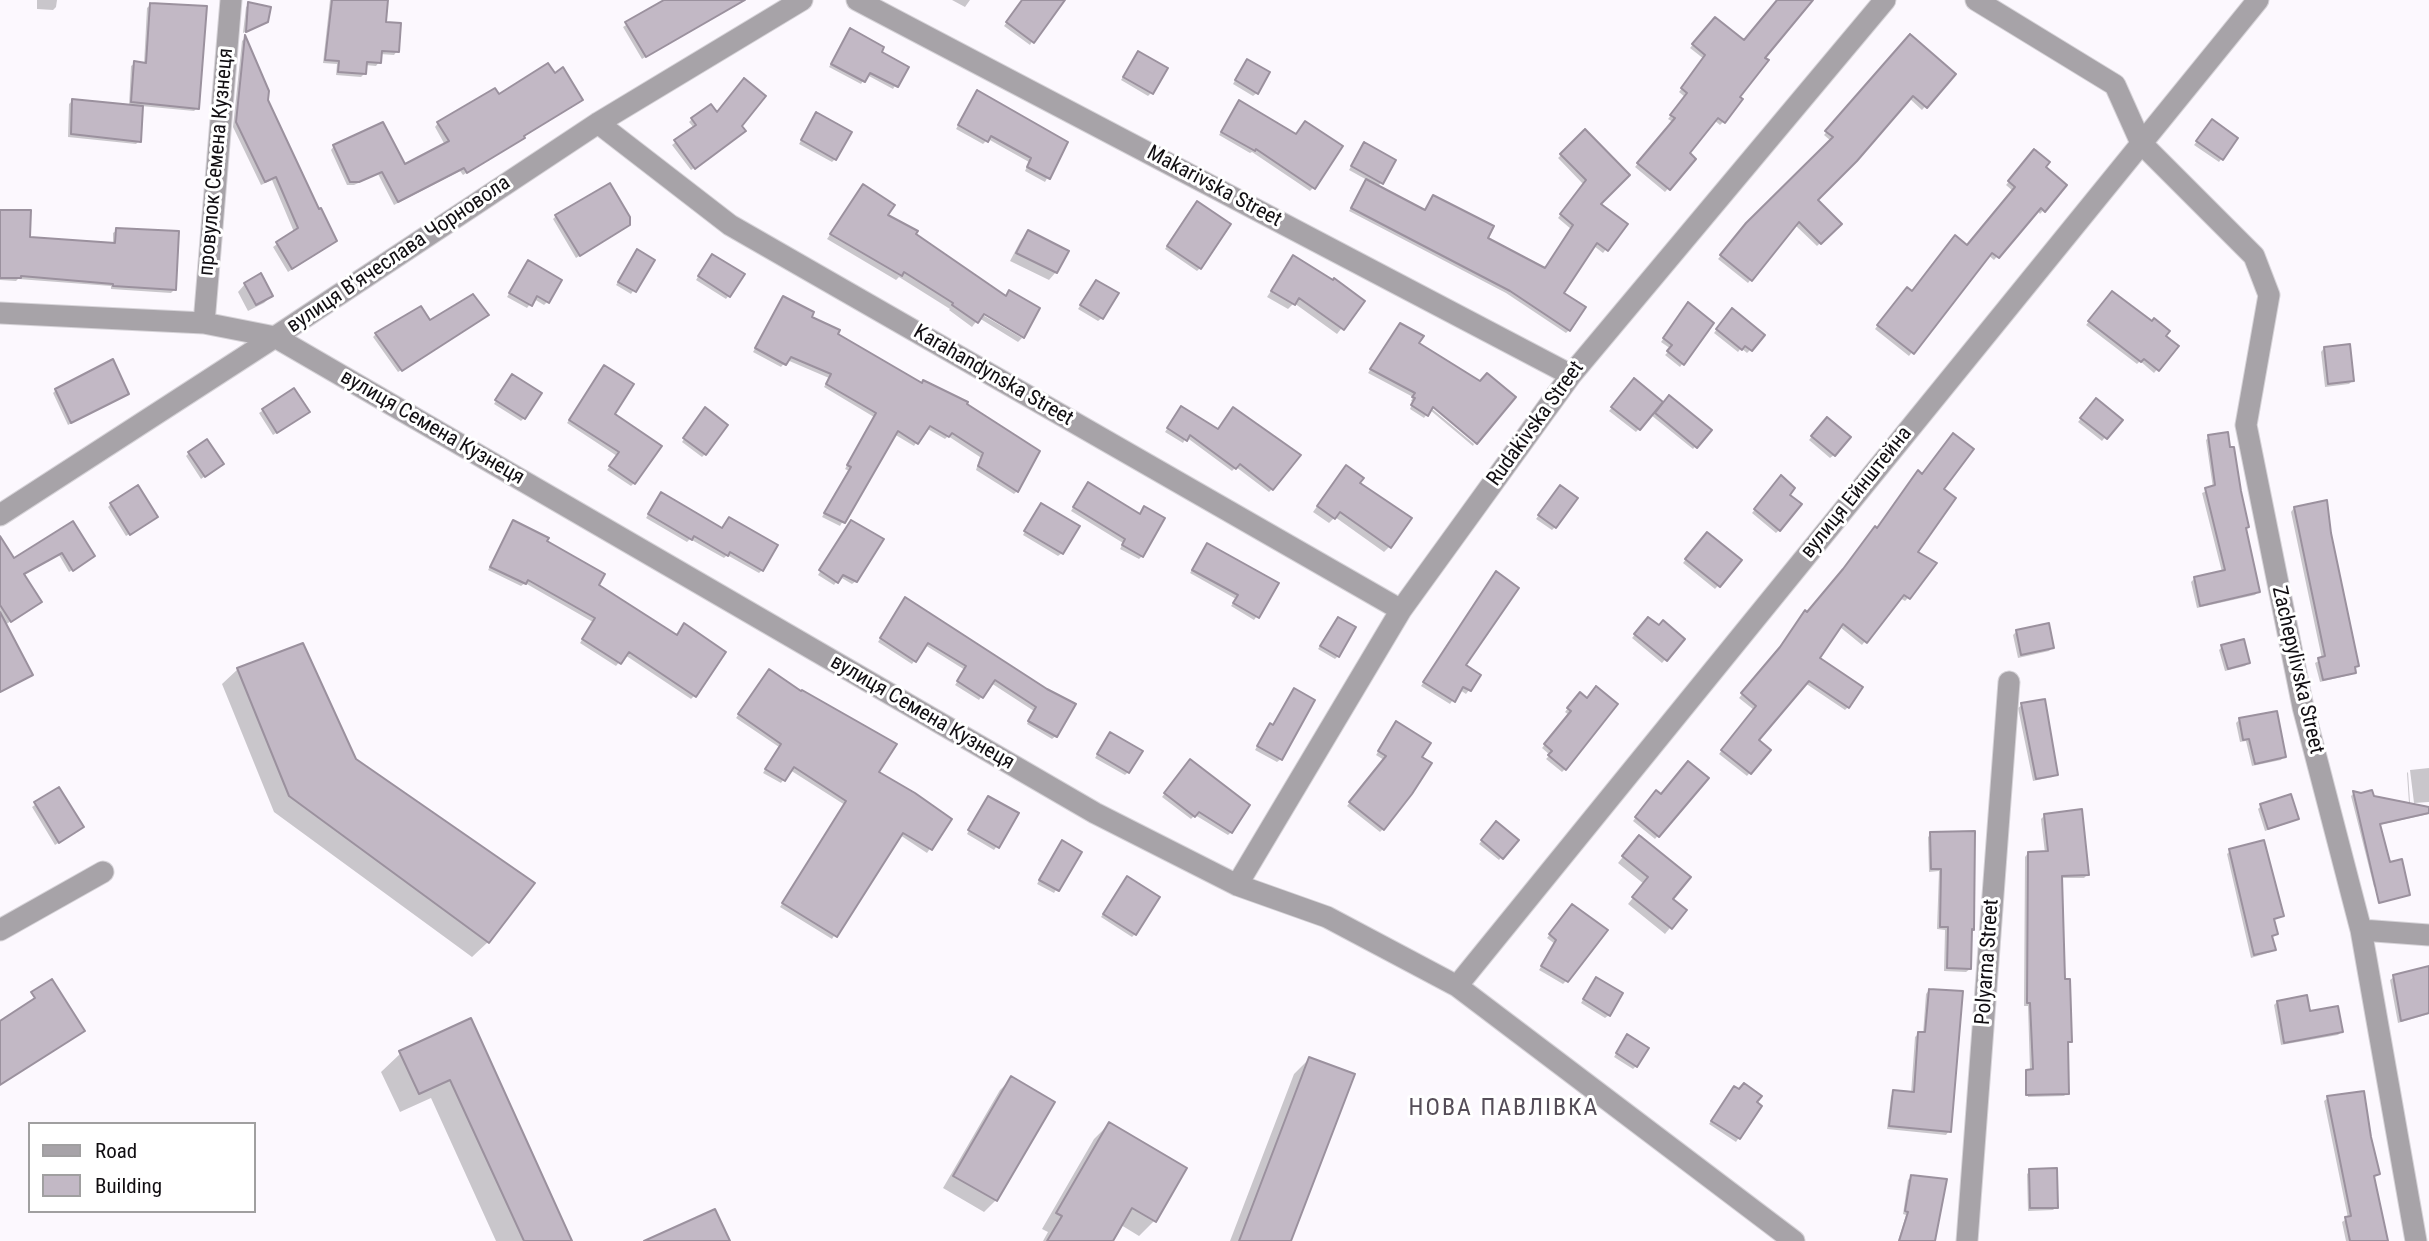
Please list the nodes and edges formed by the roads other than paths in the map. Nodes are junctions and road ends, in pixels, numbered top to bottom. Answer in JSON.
{"nodes":[{"id":1,"x":231,"y":0,"type":"edge"},
{"id":2,"x":802,"y":0,"type":"edge"},
{"id":3,"x":857,"y":0,"type":"edge"},
{"id":4,"x":1885,"y":0,"type":"edge"},
{"id":5,"x":1976,"y":0,"type":"edge"},
{"id":6,"x":2258,"y":0,"type":"edge"},
{"id":7,"x":598,"y":123,"type":"junction"},
{"id":8,"x":2141,"y":143,"type":"junction"},
{"id":9,"x":0,"y":313,"type":"edge"},
{"id":10,"x":204,"y":323,"type":"junction"},
{"id":11,"x":275,"y":337,"type":"junction"},
{"id":12,"x":1571,"y":374,"type":"junction"},
{"id":13,"x":0,"y":515,"type":"edge"},
{"id":14,"x":1401,"y":610,"type":"junction"},
{"id":15,"x":2009,"y":682,"type":"dead end"},
{"id":16,"x":103,"y":872,"type":"dead end"},
{"id":17,"x":1237,"y":885,"type":"junction"},
{"id":18,"x":0,"y":930,"type":"edge"},
{"id":19,"x":2361,"y":930,"type":"junction"},
{"id":20,"x":2429,"y":935,"type":"edge"},
{"id":21,"x":1457,"y":986,"type":"junction"},
{"id":22,"x":1794,"y":1241,"type":"edge"},
{"id":23,"x":1967,"y":1241,"type":"edge"},
{"id":24,"x":2417,"y":1241,"type":"edge"}],
"edges":[{"from":1,"to":10,"type":"street","name":"провулок Семена Кузнеця"},
{"from":2,"to":7,"type":"street","name":"вулиця В'ячеслава Чорновола"},
{"from":3,"to":12,"type":"street","name":"Makarivska Street"},
{"from":4,"to":12,"type":"street","name":"Rudakivska Street"},
{"from":5,"to":8,"type":"street"},
{"from":6,"to":8,"type":"street","name":"вулиця Ейнштейна"},
{"from":7,"to":11,"type":"street","name":"вулиця В'ячеслава Чорновола"},
{"from":7,"to":14,"type":"street","name":"Karahandynska Street"},
{"from":8,"to":19,"type":"street","name":"Zachepylivska Street"},
{"from":8,"to":21,"type":"street","name":"вулиця Ейнштейна"},
{"from":9,"to":10,"type":"street","name":"вулиця Семена Кузнеця"},
{"from":10,"to":11,"type":"street","name":"вулиця Семена Кузнеця"},
{"from":11,"to":13,"type":"street","name":"вулиця В'ячеслава Чорновола"},
{"from":11,"to":17,"type":"street","name":"вулиця Семена Кузнеця"},
{"from":12,"to":14,"type":"street","name":"Rudakivska Street"},
{"from":14,"to":17,"type":"street","name":"Rudakivska Street"},
{"from":15,"to":23,"type":"street","name":"Polyarna Street"},
{"from":16,"to":18,"type":"street"},
{"from":17,"to":21,"type":"street","name":"вулиця Семена Кузнеця"},
{"from":19,"to":20,"type":"street"},
{"from":19,"to":24,"type":"street","name":"Zachepylivska Street"},
{"from":21,"to":22,"type":"street","name":"вулиця Семена Кузнеця"}]}
